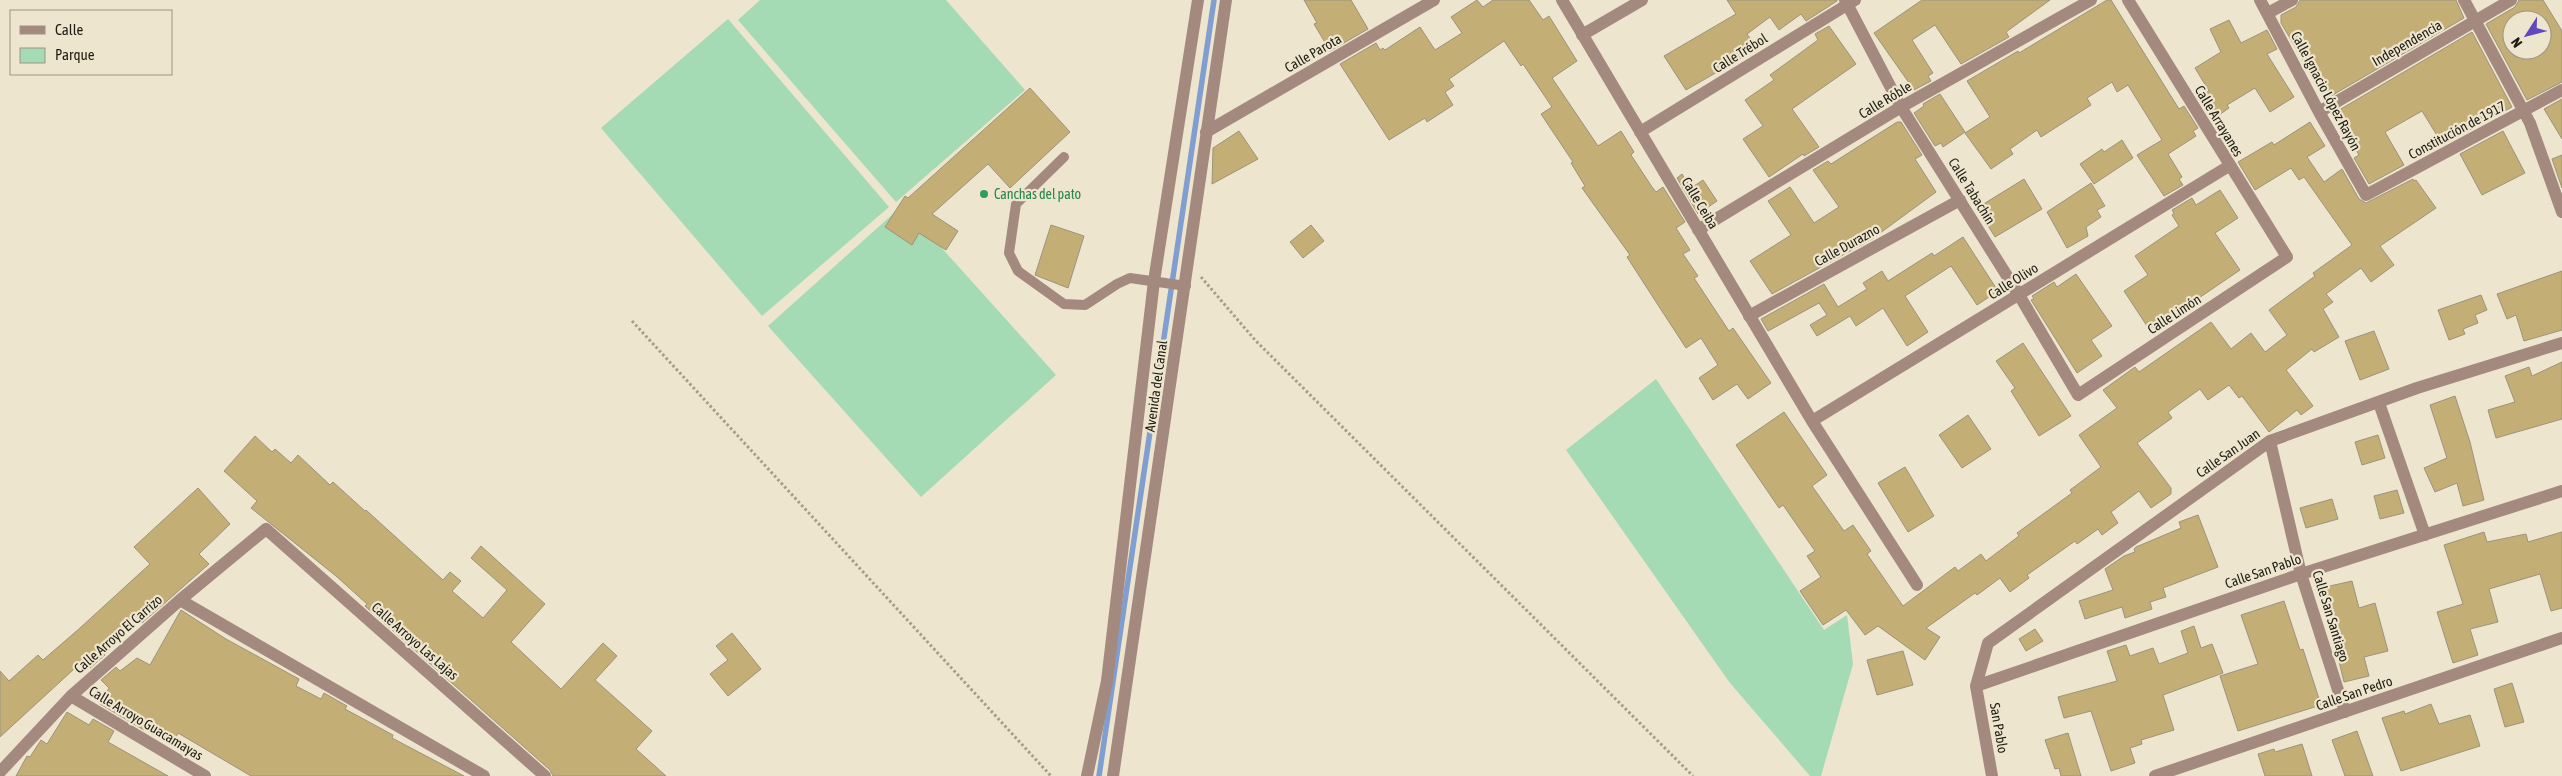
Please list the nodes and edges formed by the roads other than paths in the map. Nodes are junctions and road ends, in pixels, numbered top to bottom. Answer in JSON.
{"nodes":[{"id":1,"x":1198,"y":0,"type":"edge"},
{"id":2,"x":1226,"y":0,"type":"edge"},
{"id":3,"x":1434,"y":0,"type":"edge"},
{"id":4,"x":1562,"y":0,"type":"edge"},
{"id":5,"x":1642,"y":0,"type":"edge"},
{"id":6,"x":2090,"y":0,"type":"edge"},
{"id":7,"x":2128,"y":0,"type":"edge"},
{"id":8,"x":2260,"y":0,"type":"edge"},
{"id":9,"x":2292,"y":0,"type":"edge"},
{"id":10,"x":2464,"y":0,"type":"edge"},
{"id":11,"x":2511,"y":0,"type":"edge"},
{"id":12,"x":1849,"y":1,"type":"edge"},
{"id":13,"x":2268,"y":13,"type":"junction"},
{"id":14,"x":2475,"y":21,"type":"junction"},
{"id":15,"x":1582,"y":35,"type":"junction"},
{"id":16,"x":2562,"y":90,"type":"edge"},
{"id":17,"x":1901,"y":107,"type":"junction"},
{"id":18,"x":2524,"y":111,"type":"junction"},
{"id":19,"x":2319,"y":112,"type":"junction"},
{"id":20,"x":1206,"y":132,"type":"junction"},
{"id":21,"x":1640,"y":132,"type":"junction"},
{"id":22,"x":1064,"y":157,"type":"dead end"},
{"id":23,"x":2229,"y":166,"type":"junction"},
{"id":24,"x":2366,"y":195,"type":"joint"},
{"id":25,"x":1960,"y":200,"type":"junction"},
{"id":26,"x":2562,"y":212,"type":"edge"},
{"id":27,"x":1698,"y":230,"type":"junction"},
{"id":28,"x":2287,"y":257,"type":"joint"},
{"id":29,"x":1154,"y":281,"type":"junction"},
{"id":30,"x":1184,"y":286,"type":"junction"},
{"id":31,"x":2019,"y":295,"type":"junction"},
{"id":32,"x":1749,"y":316,"type":"junction"},
{"id":33,"x":2562,"y":343,"type":"edge"},
{"id":34,"x":2078,"y":396,"type":"joint"},
{"id":35,"x":2379,"y":403,"type":"junction"},
{"id":36,"x":1812,"y":421,"type":"junction"},
{"id":37,"x":2270,"y":441,"type":"junction"},
{"id":38,"x":2562,"y":491,"type":"edge"},
{"id":39,"x":266,"y":529,"type":"joint"},
{"id":40,"x":2424,"y":535,"type":"junction"},
{"id":41,"x":2301,"y":574,"type":"junction"},
{"id":42,"x":1917,"y":585,"type":"dead end"},
{"id":43,"x":180,"y":600,"type":"junction"},
{"id":44,"x":2562,"y":638,"type":"edge"},
{"id":45,"x":1976,"y":686,"type":"junction"},
{"id":46,"x":71,"y":696,"type":"junction"},
{"id":47,"x":2345,"y":712,"type":"junction"},
{"id":48,"x":0,"y":772,"type":"edge"},
{"id":49,"x":205,"y":776,"type":"edge"},
{"id":50,"x":484,"y":776,"type":"edge"},
{"id":51,"x":545,"y":776,"type":"edge"},
{"id":52,"x":1087,"y":776,"type":"edge"},
{"id":53,"x":1113,"y":776,"type":"edge"},
{"id":54,"x":1992,"y":776,"type":"edge"},
{"id":55,"x":2155,"y":776,"type":"edge"}],
"edges":[{"from":1,"to":29,"type":"street"},
{"from":2,"to":20,"type":"street","name":"Avenida del Canal"},
{"from":3,"to":20,"type":"street","name":"Calle Parota"},
{"from":4,"to":15,"type":"street","name":"Calle Ceiba"},
{"from":5,"to":15,"type":"street"},
{"from":6,"to":17,"type":"street","name":"Calle Róble"},
{"from":7,"to":23,"type":"street","name":"Calle Arrayanes"},
{"from":8,"to":13,"type":"street","name":"Calle Ignacio López Rayón"},
{"from":9,"to":13,"type":"street"},
{"from":10,"to":14,"type":"street"},
{"from":11,"to":14,"type":"street","name":"Independencia"},
{"from":12,"to":17,"type":"street","name":"Calle Tabachín"},
{"from":12,"to":21,"type":"street","name":"Calle Trébol"},
{"from":13,"to":19,"type":"street","name":"Calle Ignacio López Rayón"},
{"from":14,"to":18,"type":"street"},
{"from":14,"to":19,"type":"street","name":"Independencia"},
{"from":15,"to":21,"type":"street","name":"Calle Ceiba"},
{"from":16,"to":18,"type":"street","name":"Constitución de 1917"},
{"from":17,"to":25,"type":"street","name":"Calle Tabachín"},
{"from":17,"to":27,"type":"street","name":"Calle Róble"},
{"from":18,"to":24,"type":"street","name":"Constitución de 1917"},
{"from":18,"to":26,"type":"street"},
{"from":19,"to":24,"type":"street","name":"Calle Ignacio López Rayón"},
{"from":20,"to":30,"type":"street","name":"Avenida del Canal"},
{"from":21,"to":27,"type":"street","name":"Calle Ceiba"},
{"from":22,"to":29,"type":"lane"},
{"from":23,"to":28,"type":"street","name":"Calle Arrayanes"},
{"from":23,"to":31,"type":"street","name":"Calle Olivo"},
{"from":25,"to":31,"type":"street","name":"Calle Tabachín"},
{"from":25,"to":32,"type":"street","name":"Calle Durazno"},
{"from":27,"to":32,"type":"street","name":"Calle Ceiba"},
{"from":28,"to":34,"type":"street","name":"Calle Limón"},
{"from":29,"to":30,"type":"lane"},
{"from":29,"to":52,"type":"street"},
{"from":30,"to":53,"type":"street","name":"Avenida del Canal"},
{"from":31,"to":34,"type":"street","name":"Calle Tabachín"},
{"from":31,"to":36,"type":"street","name":"Calle Olivo"},
{"from":32,"to":36,"type":"street","name":"Calle Ceiba"},
{"from":33,"to":35,"type":"street","name":"Calle San Juan"},
{"from":35,"to":37,"type":"street","name":"Calle San Juan"},
{"from":35,"to":40,"type":"street"},
{"from":36,"to":42,"type":"street","name":"Calle Ceiba"},
{"from":37,"to":41,"type":"street","name":"Calle San Santiago"},
{"from":37,"to":45,"type":"street","name":"Calle San Juan"},
{"from":38,"to":40,"type":"street","name":"Calle San Pablo"},
{"from":39,"to":43,"type":"street","name":"Calle Arroyo El Carrizo"},
{"from":39,"to":51,"type":"street","name":"Calle Arroyo Las Lajas"},
{"from":40,"to":41,"type":"street","name":"Calle San Pablo"},
{"from":41,"to":45,"type":"street","name":"Calle San Pablo"},
{"from":41,"to":47,"type":"street","name":"Calle San Santiago"},
{"from":43,"to":46,"type":"street","name":"Calle Arroyo El Carrizo"},
{"from":43,"to":50,"type":"street"},
{"from":44,"to":47,"type":"street","name":"Calle San Pedro"},
{"from":45,"to":54,"type":"street","name":"San Pablo"},
{"from":46,"to":48,"type":"street","name":"Calle Arroyo El Carrizo"},
{"from":46,"to":49,"type":"street","name":"Calle Arroyo Guacamayas"},
{"from":47,"to":55,"type":"street","name":"Calle San Pedro"}]}
